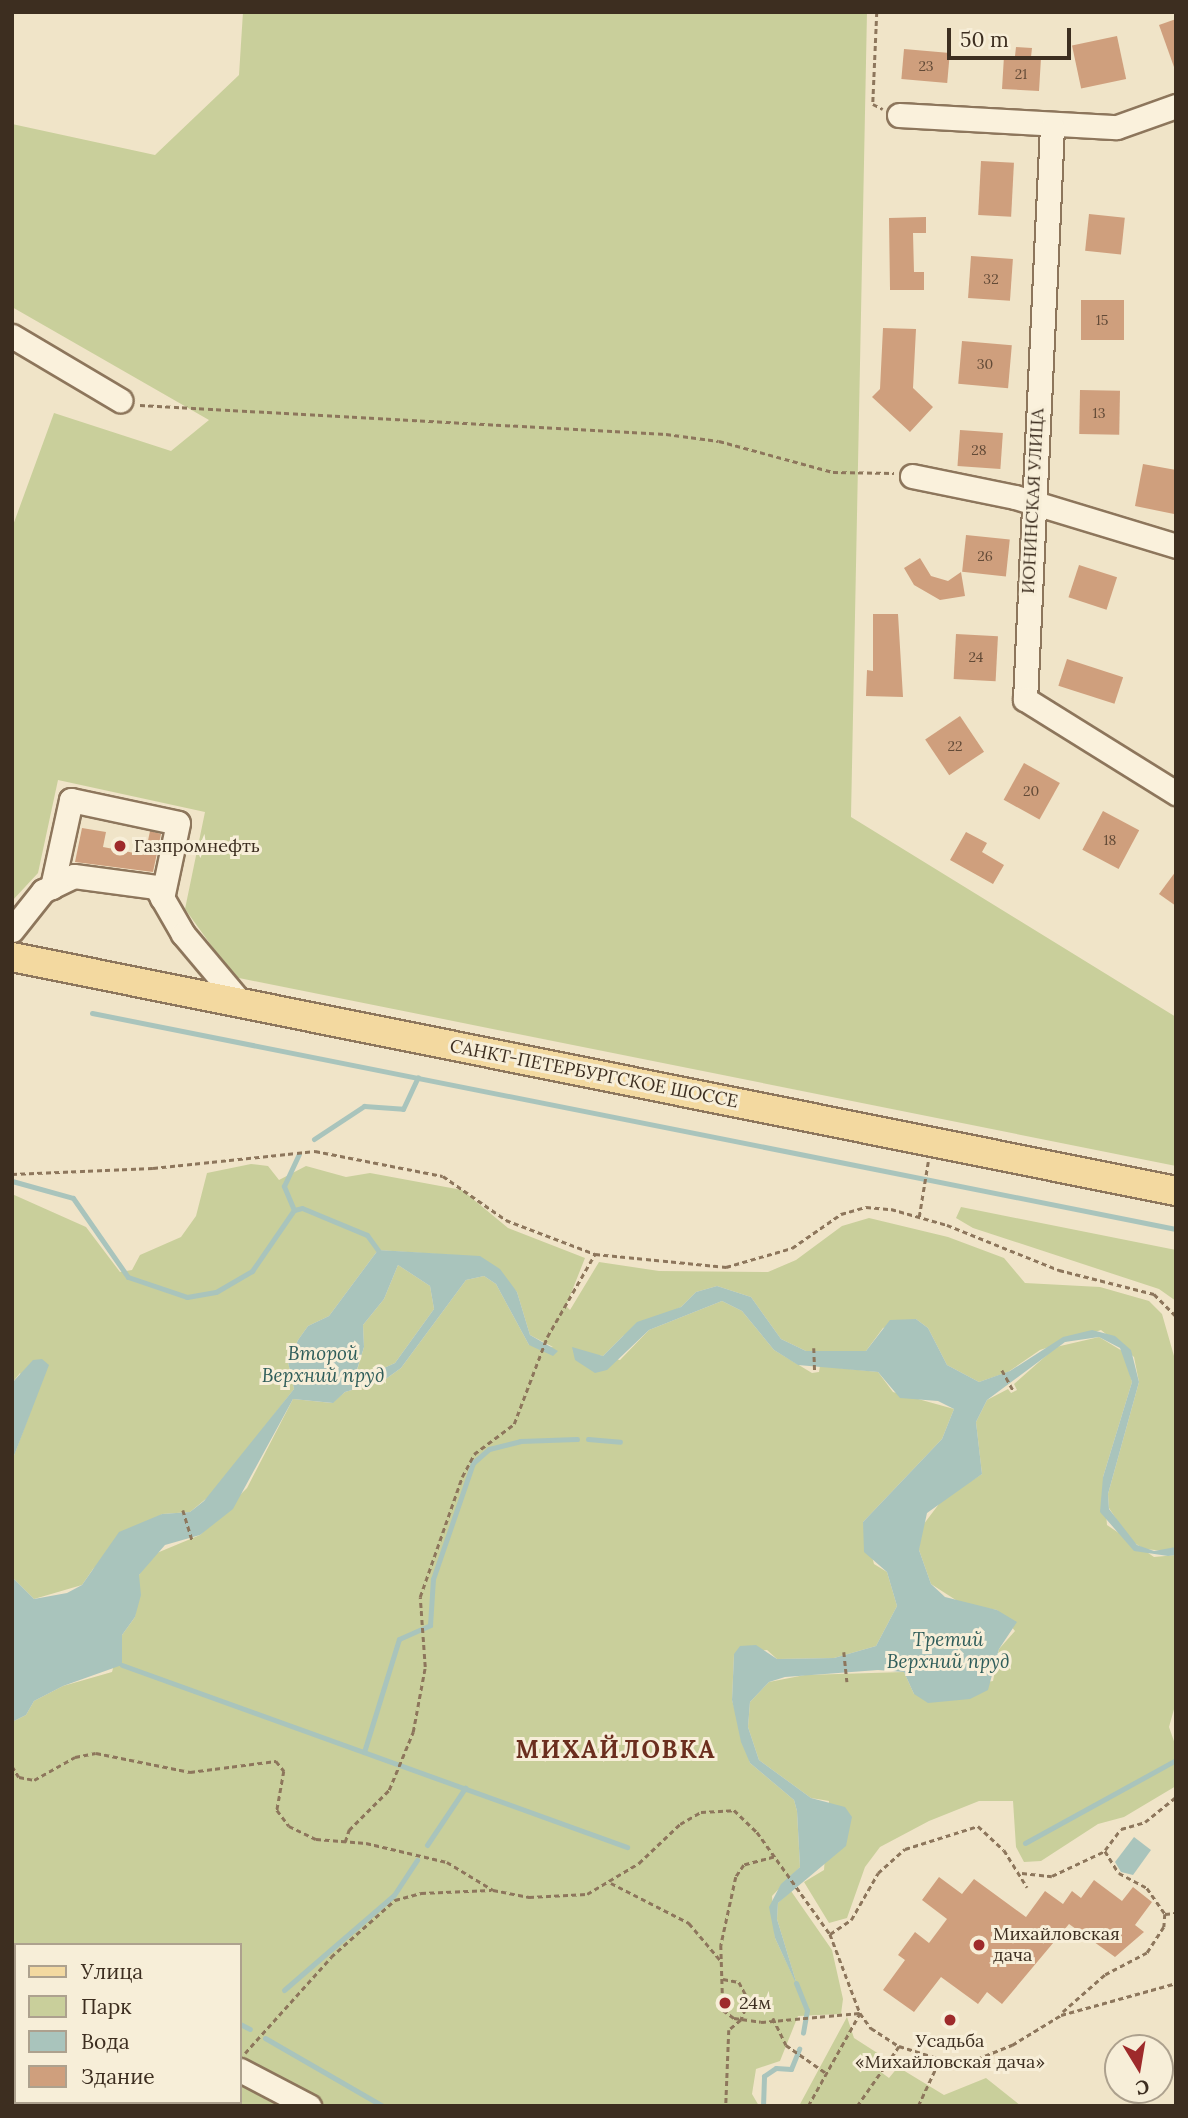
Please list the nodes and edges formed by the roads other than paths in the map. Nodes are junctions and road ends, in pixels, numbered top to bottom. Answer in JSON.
{"nodes":[{"id":1,"x":1176,"y":106,"type":"edge"},
{"id":2,"x":899,"y":116,"type":"road end"},
{"id":3,"x":1052,"y":127,"type":"junction"},
{"id":4,"x":12,"y":336,"type":"edge"},
{"id":5,"x":120,"y":400,"type":"road end"},
{"id":6,"x":912,"y":476,"type":"road end"},
{"id":7,"x":1033,"y":502,"type":"junction"},
{"id":8,"x":1176,"y":546,"type":"edge"},
{"id":9,"x":1176,"y":793,"type":"edge"},
{"id":10,"x":52,"y":887,"type":"junction"},
{"id":11,"x":162,"y":898,"type":"junction"},
{"id":12,"x":12,"y":930,"type":"edge"},
{"id":13,"x":12,"y":957,"type":"edge"},
{"id":14,"x":12,"y":975,"type":"edge"},
{"id":15,"x":242,"y":1004,"type":"junction"},
{"id":16,"x":1176,"y":1191,"type":"edge"},
{"id":17,"x":1176,"y":1209,"type":"edge"},
{"id":18,"x":242,"y":2071,"type":"edge"},
{"id":19,"x":309,"y":2106,"type":"edge"}],
"edges":[{"from":1,"to":3,"type":"lane"},
{"from":2,"to":3,"type":"lane"},
{"from":3,"to":7,"type":"lane","name":"ИОНИНСКАЯ УЛИЦА"},
{"from":4,"to":5,"type":"lane"},
{"from":6,"to":7,"type":"lane"},
{"from":7,"to":8,"type":"lane"},
{"from":7,"to":9,"type":"lane","name":"ИОНИНСКАЯ УЛИЦА"},
{"from":10,"to":11,"type":"lane"},
{"from":10,"to":11,"type":"lane"},
{"from":10,"to":12,"type":"lane"},
{"from":11,"to":15,"type":"lane"},
{"from":13,"to":15,"type":"main road","name":"САНКТ-ПЕТЕРБУРГСКОЕ ШОССЕ"},
{"from":14,"to":17,"type":"main road","name":"САНКТ-ПЕТЕРБУРГСКОЕ ШОССЕ"},
{"from":15,"to":16,"type":"main road","name":"САНКТ-ПЕТЕРБУРГСКОЕ ШОССЕ"},
{"from":18,"to":19,"type":"lane"}]}
